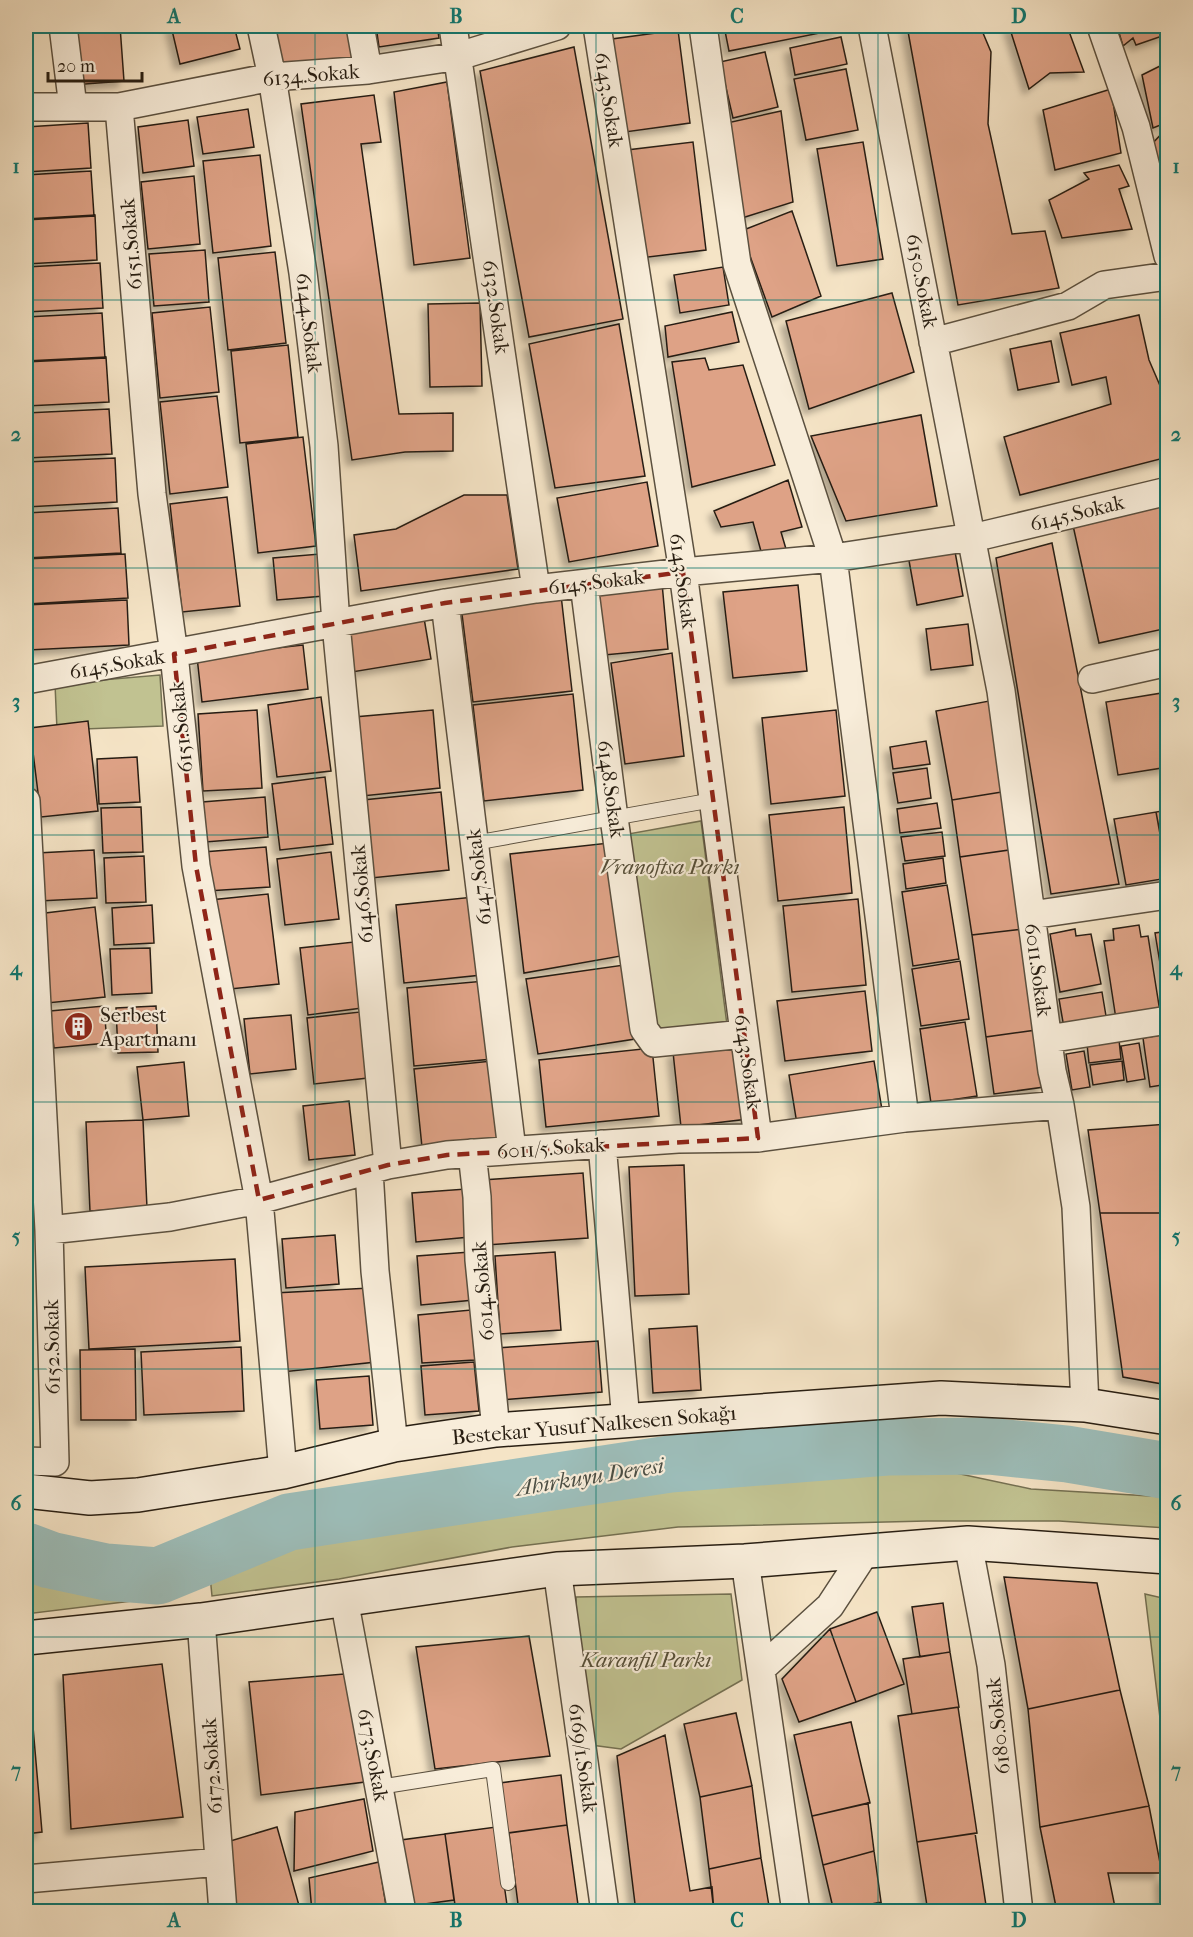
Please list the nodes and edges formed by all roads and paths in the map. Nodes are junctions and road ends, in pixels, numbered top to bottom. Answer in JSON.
{"nodes":[{"id":1,"x":63,"y":26,"type":"edge"},
{"id":2,"x":261,"y":26,"type":"edge"},
{"id":3,"x":360,"y":26,"type":"edge"},
{"id":4,"x":453,"y":26,"type":"edge"},
{"id":5,"x":557,"y":26,"type":"edge"},
{"id":6,"x":597,"y":26,"type":"edge"},
{"id":7,"x":703,"y":26,"type":"edge"},
{"id":8,"x":872,"y":26,"type":"edge"},
{"id":9,"x":1101,"y":26,"type":"edge"},
{"id":10,"x":459,"y":56,"type":"junction"},
{"id":11,"x":368,"y":70,"type":"junction"},
{"id":12,"x":272,"y":77,"type":"junction"},
{"id":13,"x":26,"y":106,"type":"edge"},
{"id":14,"x":73,"y":107,"type":"junction"},
{"id":15,"x":119,"y":107,"type":"junction"},
{"id":16,"x":1167,"y":256,"type":"edge"},
{"id":17,"x":1167,"y":276,"type":"edge"},
{"id":18,"x":933,"y":342,"type":"junction"},
{"id":19,"x":1167,"y":491,"type":"edge"},
{"id":20,"x":971,"y":537,"type":"junction"},
{"id":21,"x":832,"y":558,"type":"junction"},
{"id":22,"x":683,"y":572,"type":"junction"},
{"id":23,"x":584,"y":584,"type":"junction"},
{"id":24,"x":536,"y":589,"type":"junction"},
{"id":25,"x":445,"y":603,"type":"junction"},
{"id":26,"x":336,"y":624,"type":"junction"},
{"id":27,"x":174,"y":654,"type":"junction"},
{"id":28,"x":1167,"y":662,"type":"edge"},
{"id":29,"x":1092,"y":679,"type":"dead end"},
{"id":30,"x":26,"y":681,"type":"edge"},
{"id":31,"x":713,"y":800,"type":"junction"},
{"id":32,"x":26,"y":801,"type":"edge"},
{"id":33,"x":614,"y":818,"type":"junction"},
{"id":34,"x":474,"y":843,"type":"junction"},
{"id":35,"x":1167,"y":895,"type":"edge"},
{"id":36,"x":1031,"y":915,"type":"junction"},
{"id":37,"x":1167,"y":1020,"type":"edge"},
{"id":38,"x":744,"y":1034,"type":"junction"},
{"id":39,"x":1048,"y":1039,"type":"junction"},
{"id":40,"x":1060,"y":1105,"type":"junction"},
{"id":41,"x":905,"y":1118,"type":"junction"},
{"id":42,"x":758,"y":1138,"type":"junction"},
{"id":43,"x":602,"y":1144,"type":"junction"},
{"id":44,"x":512,"y":1150,"type":"junction"},
{"id":45,"x":472,"y":1153,"type":"junction"},
{"id":46,"x":379,"y":1167,"type":"junction"},
{"id":47,"x":259,"y":1200,"type":"junction"},
{"id":48,"x":49,"y":1230,"type":"junction"},
{"id":49,"x":1085,"y":1405,"type":"junction"},
{"id":50,"x":1167,"y":1418,"type":"edge"},
{"id":51,"x":626,"y":1421,"type":"junction"},
{"id":52,"x":495,"y":1430,"type":"junction"},
{"id":53,"x":394,"y":1445,"type":"junction"},
{"id":54,"x":26,"y":1461,"type":"edge"},
{"id":55,"x":283,"y":1472,"type":"junction"},
{"id":56,"x":26,"y":1491,"type":"edge"},
{"id":57,"x":968,"y":1543,"type":"junction"},
{"id":58,"x":866,"y":1551,"type":"junction"},
{"id":59,"x":1167,"y":1557,"type":"edge"},
{"id":60,"x":745,"y":1561,"type":"junction"},
{"id":61,"x":557,"y":1569,"type":"junction"},
{"id":62,"x":344,"y":1599,"type":"junction"},
{"id":63,"x":201,"y":1620,"type":"junction"},
{"id":64,"x":26,"y":1638,"type":"edge"},
{"id":65,"x":761,"y":1669,"type":"junction"},
{"id":66,"x":379,"y":1787,"type":"junction"},
{"id":67,"x":219,"y":1862,"type":"junction"},
{"id":68,"x":26,"y":1879,"type":"edge"},
{"id":69,"x":508,"y":1883,"type":"dead end"},
{"id":70,"x":223,"y":1911,"type":"edge"},
{"id":71,"x":402,"y":1911,"type":"edge"},
{"id":72,"x":605,"y":1911,"type":"edge"},
{"id":73,"x":796,"y":1911,"type":"edge"},
{"id":74,"x":1018,"y":1911,"type":"edge"}],
"edges":[{"from":1,"to":14,"type":"street"},
{"from":2,"to":12,"type":"street","name":"6144.Sokak"},
{"from":3,"to":11,"type":"street"},
{"from":4,"to":10,"type":"street","name":"6132.Sokak"},
{"from":5,"to":10,"type":"street","name":"6134.Sokak"},
{"from":6,"to":22,"type":"street","name":"6143.Sokak"},
{"from":7,"to":21,"type":"street"},
{"from":8,"to":18,"type":"street","name":"6150.Sokak"},
{"from":9,"to":16,"type":"street"},
{"from":10,"to":11,"type":"street","name":"6134.Sokak"},
{"from":10,"to":24,"type":"street","name":"6132.Sokak"},
{"from":11,"to":12,"type":"street","name":"6134.Sokak"},
{"from":12,"to":15,"type":"street","name":"6134.Sokak"},
{"from":12,"to":26,"type":"street","name":"6144.Sokak"},
{"from":13,"to":14,"type":"street","name":"6134.Sokak"},
{"from":14,"to":15,"type":"street","name":"6134.Sokak"},
{"from":15,"to":27,"type":"street","name":"6151.Sokak"},
{"from":17,"to":18,"type":"street"},
{"from":18,"to":20,"type":"street","name":"6150.Sokak"},
{"from":19,"to":20,"type":"street","name":"6145.Sokak"},
{"from":20,"to":21,"type":"street","name":"6145.Sokak"},
{"from":20,"to":36,"type":"street","name":"6011.Sokak"},
{"from":21,"to":22,"type":"street","name":"6145.Sokak"},
{"from":21,"to":41,"type":"street"},
{"from":22,"to":23,"type":"street","name":"6145.Sokak"},
{"from":22,"to":31,"type":"street","name":"6143.Sokak"},
{"from":23,"to":24,"type":"street","name":"6145.Sokak"},
{"from":23,"to":33,"type":"street","name":"6148.Sokak"},
{"from":24,"to":25,"type":"street","name":"6145.Sokak"},
{"from":25,"to":26,"type":"street","name":"6145.Sokak"},
{"from":25,"to":34,"type":"street","name":"6147.Sokak"},
{"from":26,"to":27,"type":"street","name":"6145.Sokak"},
{"from":26,"to":46,"type":"street","name":"6146.Sokak"},
{"from":27,"to":30,"type":"street","name":"6145.Sokak"},
{"from":27,"to":47,"type":"street","name":"6151.Sokak"},
{"from":28,"to":29,"type":"street"},
{"from":31,"to":33,"type":"lane"},
{"from":31,"to":38,"type":"street","name":"6143.Sokak"},
{"from":32,"to":48,"type":"street","name":"6152.Sokak"},
{"from":33,"to":34,"type":"lane"},
{"from":33,"to":38,"type":"street","name":"6148.Sokak"},
{"from":34,"to":44,"type":"street","name":"6147.Sokak"},
{"from":35,"to":36,"type":"street"},
{"from":36,"to":39,"type":"street","name":"6011.Sokak"},
{"from":37,"to":39,"type":"street"},
{"from":38,"to":42,"type":"street","name":"6143.Sokak"},
{"from":39,"to":40,"type":"street","name":"6011.Sokak"},
{"from":40,"to":41,"type":"street","name":"6011/5.Sokak"},
{"from":40,"to":49,"type":"street","name":"6011.Sokak"},
{"from":41,"to":42,"type":"street","name":"6011/5.Sokak"},
{"from":42,"to":43,"type":"street","name":"6011/5.Sokak"},
{"from":43,"to":44,"type":"street","name":"6011/5.Sokak"},
{"from":43,"to":51,"type":"street"},
{"from":44,"to":45,"type":"street","name":"6011/5.Sokak"},
{"from":45,"to":46,"type":"street","name":"6011/5.Sokak"},
{"from":45,"to":52,"type":"street","name":"6014.Sokak"},
{"from":46,"to":47,"type":"street","name":"6011/5.Sokak"},
{"from":46,"to":53,"type":"street","name":"6146.Sokak"},
{"from":47,"to":48,"type":"street","name":"6011/5.Sokak"},
{"from":47,"to":55,"type":"street","name":"6151.Sokak"},
{"from":48,"to":54,"type":"street","name":"6152.Sokak"},
{"from":49,"to":50,"type":"main road","name":"Bestekar Yusuf Nalkesen Sokağı"},
{"from":49,"to":51,"type":"main road","name":"Bestekar Yusuf Nalkesen Sokağı"},
{"from":51,"to":52,"type":"main road","name":"Bestekar Yusuf Nalkesen Sokağı"},
{"from":52,"to":53,"type":"main road","name":"Bestekar Yusuf Nalkesen Sokağı"},
{"from":53,"to":55,"type":"main road","name":"Bestekar Yusuf Nalkesen Sokağı"},
{"from":55,"to":56,"type":"main road","name":"Bestekar Yusuf Nalkesen Sokağı"},
{"from":57,"to":58,"type":"main road"},
{"from":57,"to":59,"type":"main road"},
{"from":57,"to":74,"type":"street","name":"6180.Sokak"},
{"from":58,"to":60,"type":"main road"},
{"from":58,"to":65,"type":"street"},
{"from":60,"to":61,"type":"main road"},
{"from":60,"to":65,"type":"street"},
{"from":61,"to":62,"type":"main road"},
{"from":61,"to":72,"type":"street","name":"6169/1.Sokak"},
{"from":62,"to":63,"type":"main road"},
{"from":62,"to":66,"type":"street","name":"6173.Sokak"},
{"from":63,"to":64,"type":"main road"},
{"from":63,"to":67,"type":"street","name":"6172.Sokak"},
{"from":65,"to":73,"type":"street"},
{"from":66,"to":69,"type":"lane"},
{"from":66,"to":71,"type":"street","name":"6173.Sokak"},
{"from":67,"to":68,"type":"street"},
{"from":67,"to":70,"type":"street","name":"6172.Sokak"}]}
